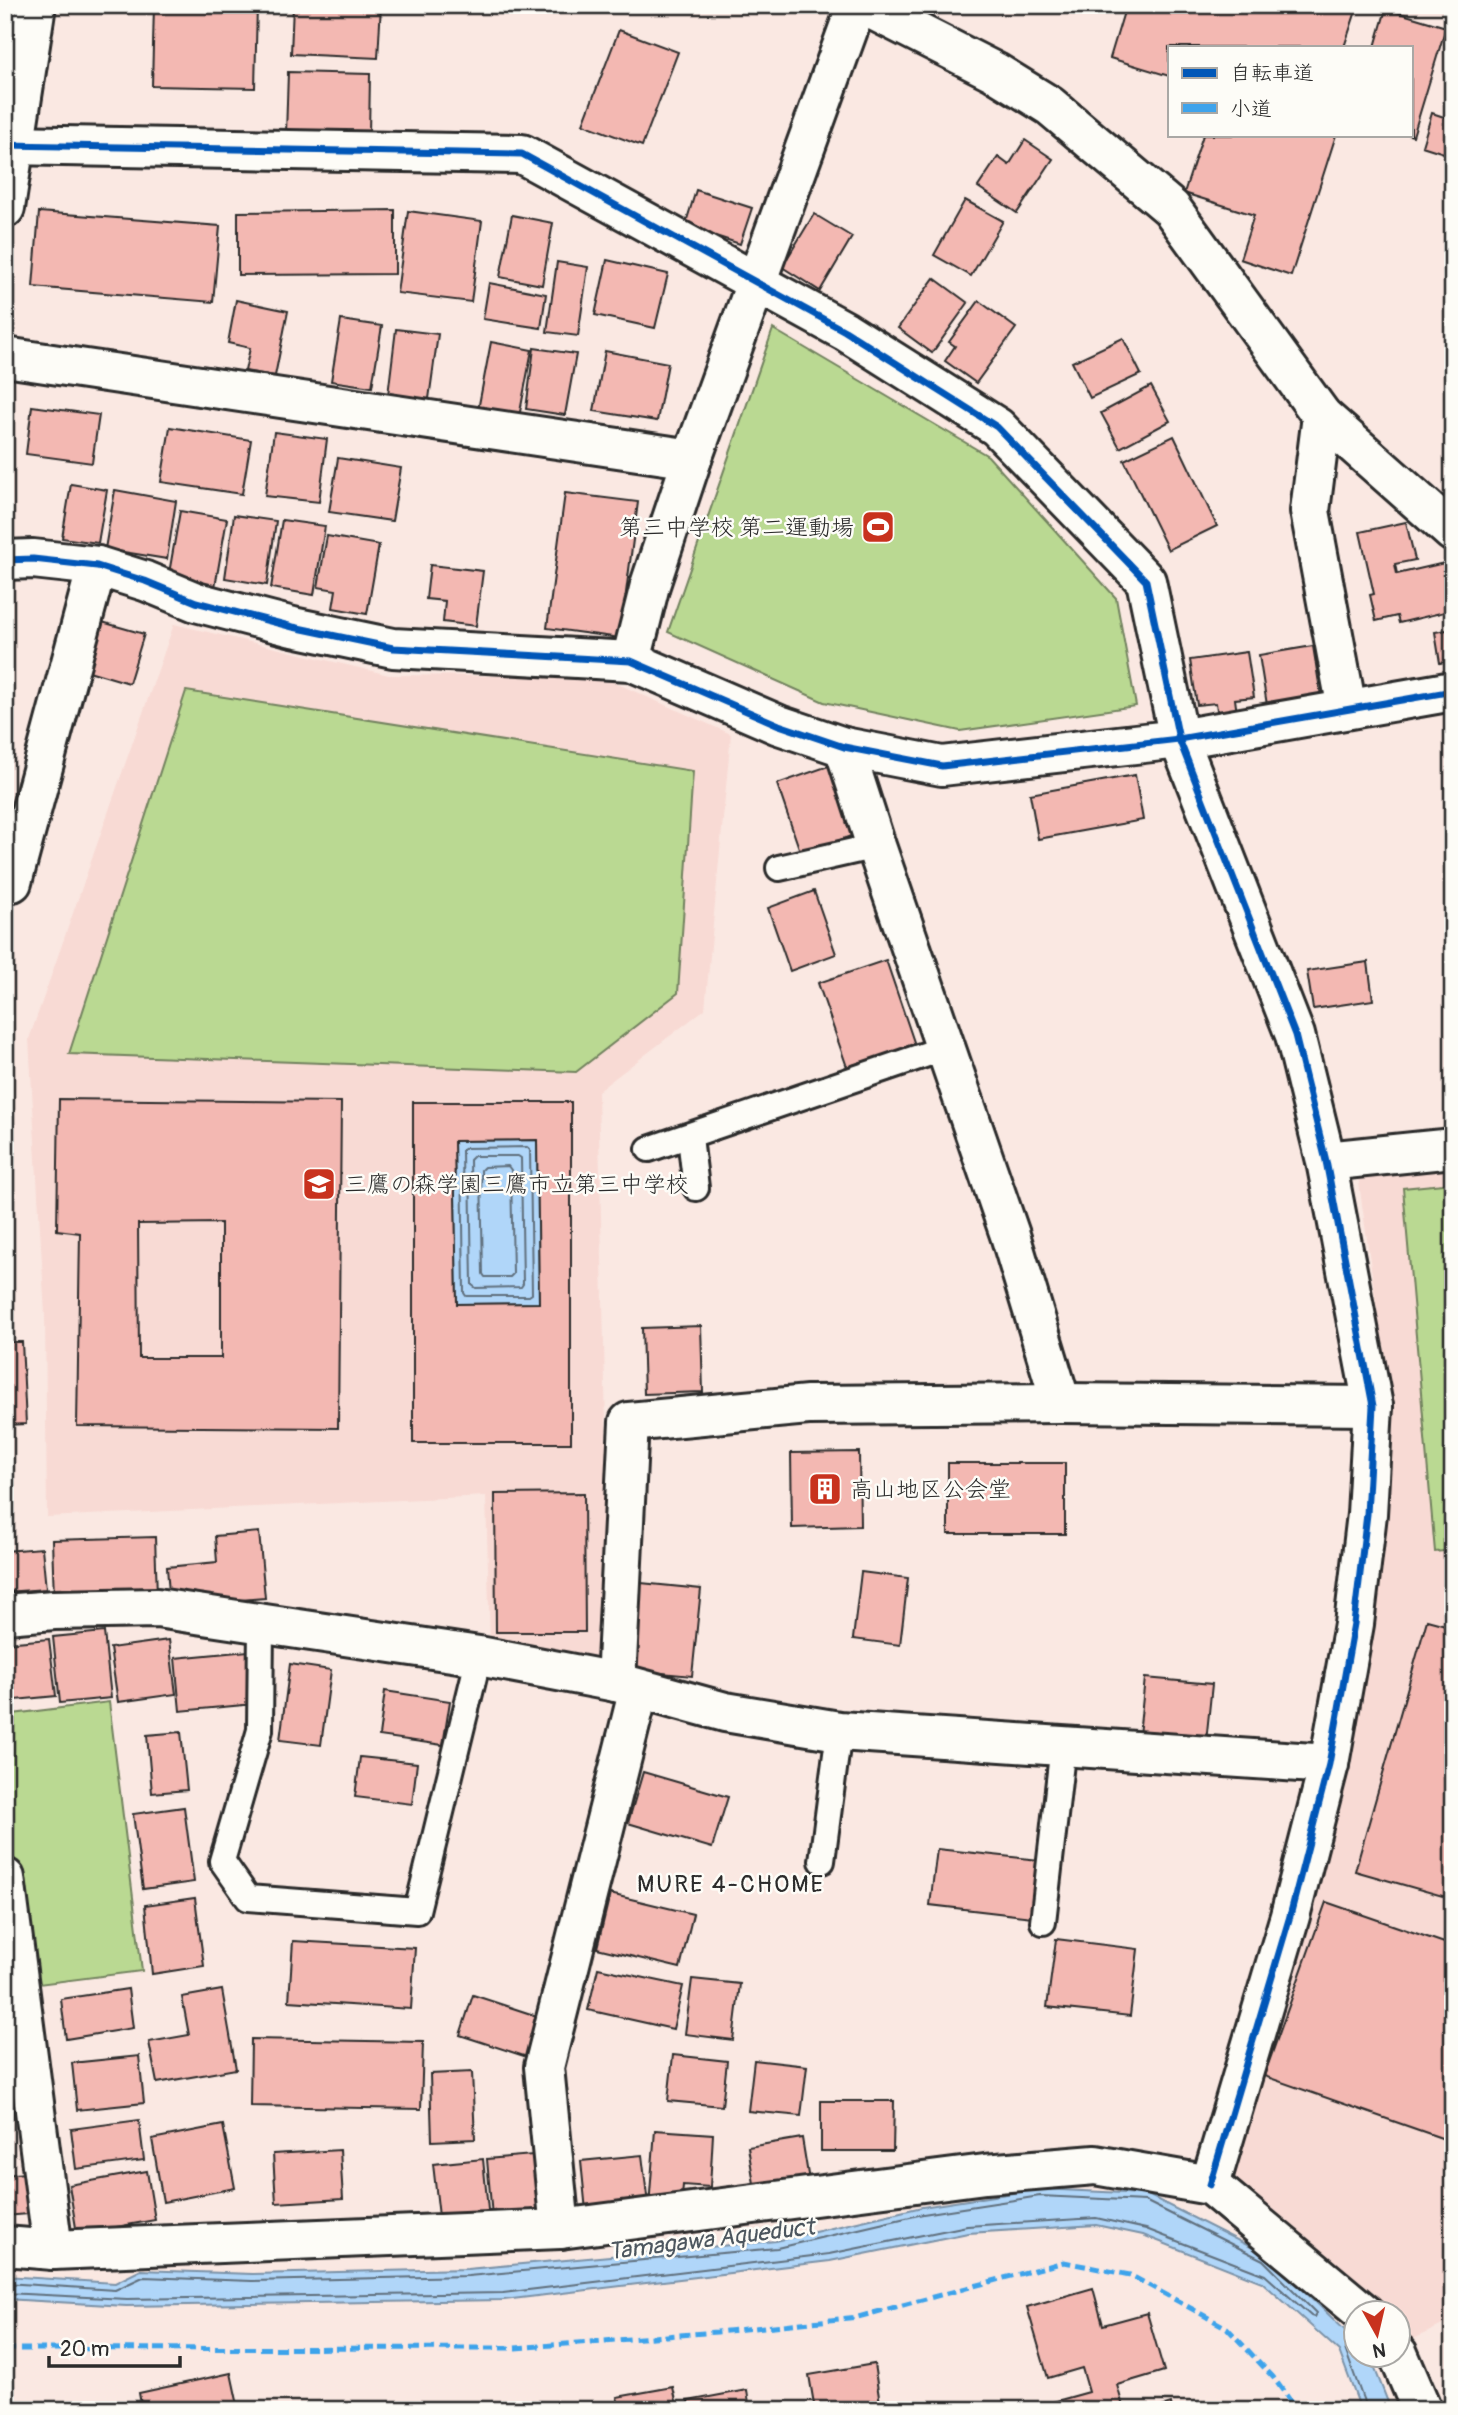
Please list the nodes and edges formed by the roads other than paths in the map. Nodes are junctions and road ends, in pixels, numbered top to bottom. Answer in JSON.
{"nodes":[{"id":1,"x":36,"y":5,"type":"edge"},
{"id":2,"x":857,"y":5,"type":"edge"},
{"id":3,"x":863,"y":5,"type":"edge"},
{"id":4,"x":9,"y":146,"type":"edge"},
{"id":5,"x":5,"y":208,"type":"edge"},
{"id":6,"x":756,"y":282,"type":"junction"},
{"id":7,"x":5,"y":357,"type":"edge"},
{"id":8,"x":1322,"y":416,"type":"junction"},
{"id":9,"x":692,"y":459,"type":"junction"},
{"id":10,"x":1453,"y":532,"type":"edge"},
{"id":11,"x":5,"y":560,"type":"edge"},
{"id":12,"x":97,"y":566,"type":"junction"},
{"id":13,"x":631,"y":662,"type":"junction"},
{"id":14,"x":1453,"y":691,"type":"edge"},
{"id":15,"x":1347,"y":709,"type":"junction"},
{"id":16,"x":1179,"y":739,"type":"junction"},
{"id":17,"x":844,"y":747,"type":"junction"},
{"id":18,"x":876,"y":846,"type":"junction"},
{"id":19,"x":779,"y":868,"type":"dead end"},
{"id":20,"x":5,"y":882,"type":"edge"},
{"id":21,"x":945,"y":1048,"type":"junction"},
{"id":22,"x":690,"y":1136,"type":"junction"},
{"id":23,"x":1453,"y":1148,"type":"edge"},
{"id":24,"x":649,"y":1149,"type":"dead end"},
{"id":25,"x":1326,"y":1161,"type":"junction"},
{"id":26,"x":696,"y":1188,"type":"dead end"},
{"id":27,"x":1061,"y":1403,"type":"junction"},
{"id":28,"x":1373,"y":1406,"type":"junction"},
{"id":29,"x":5,"y":1614,"type":"edge"},
{"id":30,"x":261,"y":1625,"type":"junction"},
{"id":31,"x":479,"y":1656,"type":"junction"},
{"id":32,"x":628,"y":1685,"type":"junction"},
{"id":33,"x":839,"y":1731,"type":"junction"},
{"id":34,"x":1063,"y":1745,"type":"junction"},
{"id":35,"x":1329,"y":1764,"type":"junction"},
{"id":36,"x":822,"y":1861,"type":"dead end"},
{"id":37,"x":5,"y":1878,"type":"edge"},
{"id":38,"x":1043,"y":1922,"type":"dead end"},
{"id":39,"x":1210,"y":2185,"type":"junction"},
{"id":40,"x":560,"y":2229,"type":"junction"},
{"id":41,"x":5,"y":2246,"type":"edge"},
{"id":42,"x":53,"y":2250,"type":"junction"},
{"id":43,"x":1348,"y":2300,"type":"edge"},
{"id":44,"x":1405,"y":2370,"type":"edge"},
{"id":45,"x":1422,"y":2410,"type":"edge"}],
"edges":[{"from":1,"to":4,"type":"street"},
{"from":2,"to":6,"type":"street"},
{"from":3,"to":8,"type":"street"},
{"from":4,"to":5,"type":"street"},
{"from":4,"to":6,"type":"street"},
{"from":6,"to":9,"type":"street"},
{"from":6,"to":16,"type":"street"},
{"from":7,"to":9,"type":"street"},
{"from":8,"to":10,"type":"street"},
{"from":8,"to":15,"type":"street"},
{"from":9,"to":13,"type":"street"},
{"from":11,"to":12,"type":"street"},
{"from":12,"to":13,"type":"street"},
{"from":12,"to":20,"type":"street"},
{"from":13,"to":17,"type":"street"},
{"from":14,"to":15,"type":"street"},
{"from":15,"to":16,"type":"street"},
{"from":16,"to":17,"type":"street"},
{"from":16,"to":25,"type":"street"},
{"from":17,"to":18,"type":"street"},
{"from":18,"to":19,"type":"lane"},
{"from":18,"to":21,"type":"street"},
{"from":21,"to":22,"type":"lane"},
{"from":21,"to":27,"type":"street"},
{"from":22,"to":24,"type":"lane"},
{"from":22,"to":26,"type":"lane"},
{"from":23,"to":25,"type":"street"},
{"from":25,"to":28,"type":"street"},
{"from":27,"to":28,"type":"street"},
{"from":27,"to":32,"type":"street"},
{"from":28,"to":35,"type":"street"},
{"from":29,"to":30,"type":"street"},
{"from":30,"to":31,"type":"street"},
{"from":30,"to":31,"type":"lane"},
{"from":31,"to":32,"type":"street"},
{"from":32,"to":33,"type":"street"},
{"from":32,"to":40,"type":"street"},
{"from":33,"to":34,"type":"street"},
{"from":33,"to":36,"type":"lane"},
{"from":34,"to":35,"type":"street"},
{"from":34,"to":38,"type":"lane"},
{"from":35,"to":39,"type":"street"},
{"from":37,"to":42,"type":"street"},
{"from":39,"to":40,"type":"street"},
{"from":39,"to":43,"type":"street"},
{"from":40,"to":42,"type":"street"},
{"from":41,"to":42,"type":"street"},
{"from":44,"to":45,"type":"street"}]}
